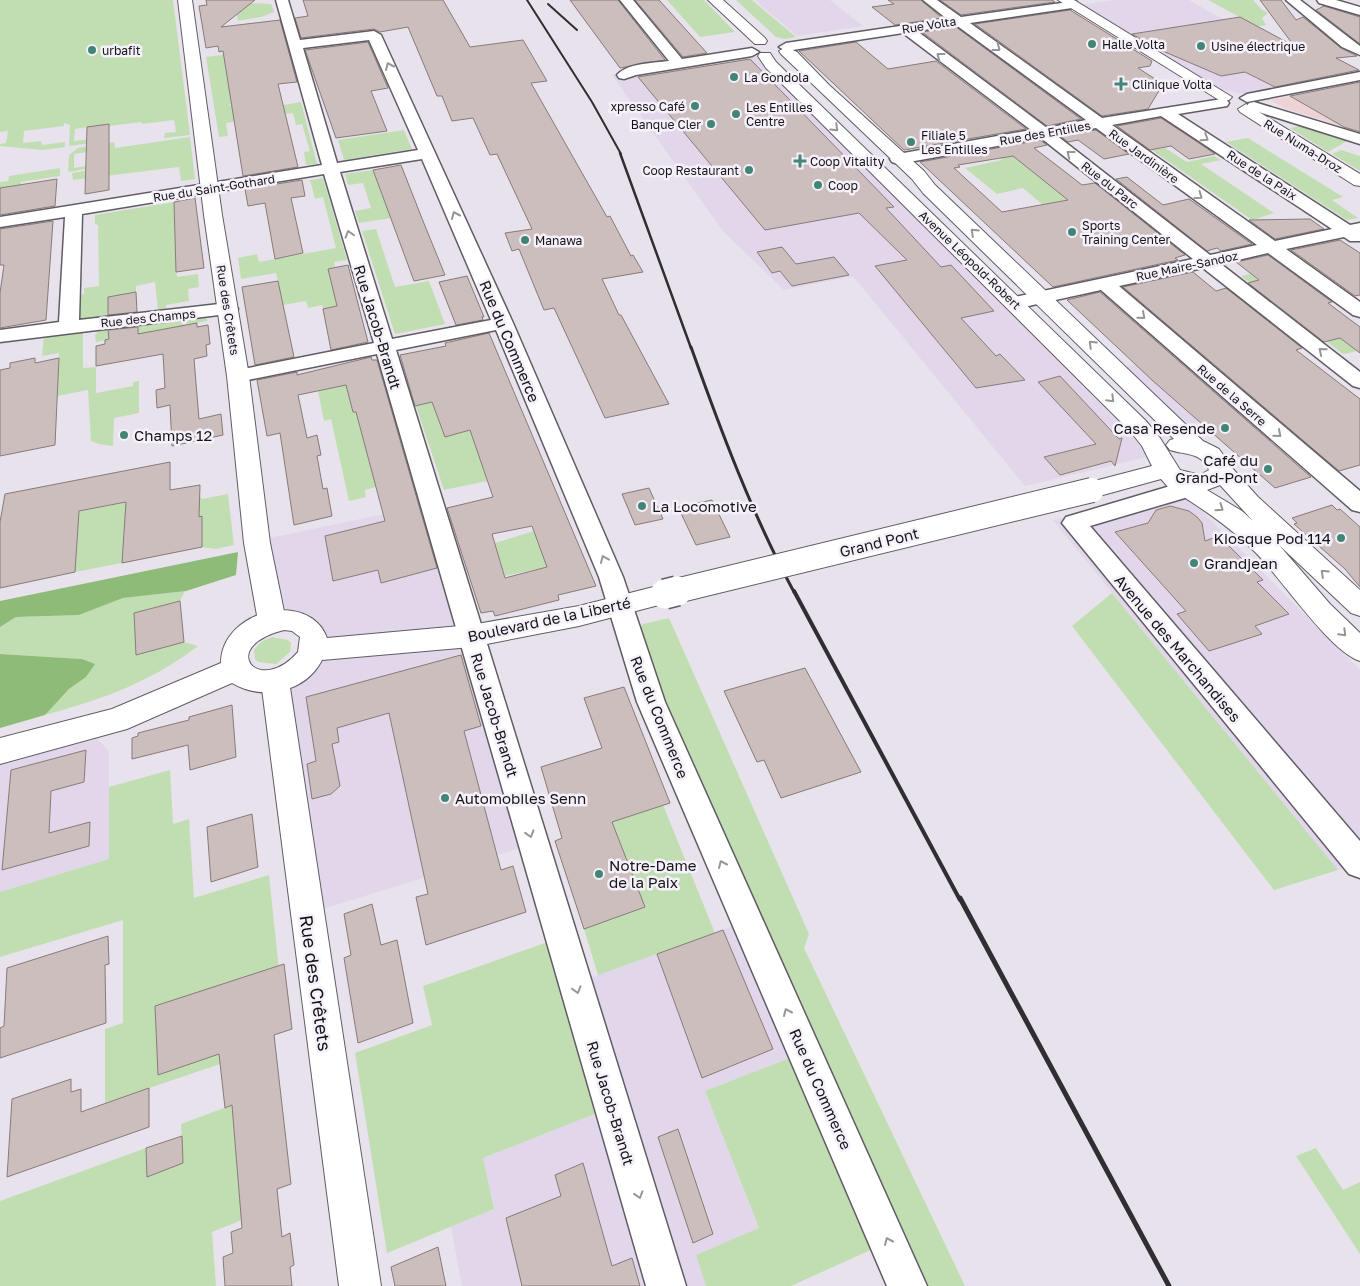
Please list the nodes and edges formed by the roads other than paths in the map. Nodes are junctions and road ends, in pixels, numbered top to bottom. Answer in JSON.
{"nodes":[{"id":1,"x":185,"y":0,"type":"edge"},
{"id":2,"x":282,"y":0,"type":"edge"},
{"id":3,"x":626,"y":0,"type":"edge"},
{"id":4,"x":715,"y":0,"type":"edge"},
{"id":5,"x":929,"y":0,"type":"edge"},
{"id":6,"x":1292,"y":0,"type":"edge"},
{"id":7,"x":1323,"y":0,"type":"edge"},
{"id":8,"x":1069,"y":2,"type":"edge"},
{"id":9,"x":1360,"y":11,"type":"edge"},
{"id":10,"x":959,"y":21,"type":"junction"},
{"id":11,"x":905,"y":29,"type":"junction"},
{"id":12,"x":296,"y":45,"type":"junction"},
{"id":13,"x":786,"y":49,"type":"junction"},
{"id":14,"x":759,"y":50,"type":"junction"},
{"id":15,"x":1360,"y":51,"type":"edge"},
{"id":16,"x":680,"y":64,"type":"junction"},
{"id":17,"x":624,"y":75,"type":"dead end"},
{"id":18,"x":1360,"y":76,"type":"edge"},
{"id":19,"x":1223,"y":100,"type":"junction"},
{"id":20,"x":1249,"y":104,"type":"junction"},
{"id":21,"x":1164,"y":111,"type":"junction"},
{"id":22,"x":1098,"y":123,"type":"junction"},
{"id":23,"x":1044,"y":133,"type":"junction"},
{"id":24,"x":1360,"y":139,"type":"edge"},
{"id":25,"x":428,"y":153,"type":"junction"},
{"id":26,"x":898,"y":159,"type":"junction"},
{"id":27,"x":872,"y":164,"type":"junction"},
{"id":28,"x":331,"y":169,"type":"junction"},
{"id":29,"x":1360,"y":181,"type":"edge"},
{"id":30,"x":210,"y":188,"type":"junction"},
{"id":31,"x":74,"y":210,"type":"junction"},
{"id":32,"x":0,"y":222,"type":"edge"},
{"id":33,"x":1356,"y":233,"type":"edge"},
{"id":34,"x":1273,"y":248,"type":"junction"},
{"id":35,"x":1209,"y":261,"type":"junction"},
{"id":36,"x":1105,"y":284,"type":"junction"},
{"id":37,"x":1043,"y":297,"type":"junction"},
{"id":38,"x":1015,"y":303,"type":"junction"},
{"id":39,"x":228,"y":309,"type":"junction"},
{"id":40,"x":1360,"y":311,"type":"edge"},
{"id":41,"x":503,"y":323,"type":"junction"},
{"id":42,"x":69,"y":326,"type":"junction"},
{"id":43,"x":0,"y":336,"type":"edge"},
{"id":44,"x":385,"y":347,"type":"junction"},
{"id":45,"x":238,"y":376,"type":"junction"},
{"id":46,"x":1360,"y":382,"type":"edge"},
{"id":47,"x":1195,"y":446,"type":"junction"},
{"id":48,"x":1166,"y":470,"type":"junction"},
{"id":49,"x":1222,"y":472,"type":"junction"},
{"id":50,"x":1351,"y":487,"type":"edge"},
{"id":51,"x":1187,"y":488,"type":"junction"},
{"id":52,"x":1360,"y":504,"type":"edge"},
{"id":53,"x":665,"y":594,"type":"joint"},
{"id":54,"x":619,"y":605,"type":"junction"},
{"id":55,"x":1360,"y":606,"type":"edge"},
{"id":56,"x":272,"y":621,"type":"junction"},
{"id":57,"x":471,"y":636,"type":"junction"},
{"id":58,"x":313,"y":650,"type":"junction"},
{"id":59,"x":1360,"y":650,"type":"edge"},
{"id":60,"x":235,"y":669,"type":"junction"},
{"id":61,"x":274,"y":681,"type":"junction"},
{"id":62,"x":0,"y":751,"type":"edge"},
{"id":63,"x":1360,"y":864,"type":"edge"},
{"id":64,"x":360,"y":1286,"type":"edge"},
{"id":65,"x":666,"y":1286,"type":"edge"},
{"id":66,"x":907,"y":1286,"type":"edge"}],
"edges":[{"from":1,"to":30,"type":"main road","name":"Rue des Crêtets"},
{"from":2,"to":12,"type":"street","name":"Rue Jacob-Brandt"},
{"from":3,"to":16,"type":"street"},
{"from":4,"to":14,"type":"main road","name":"Avenue Léopold-Robert"},
{"from":5,"to":10,"type":"street","name":"Rue Jardinière"},
{"from":6,"to":15,"type":"street"},
{"from":7,"to":9,"type":"street"},
{"from":8,"to":10,"type":"street","name":"Rue Volta"},
{"from":8,"to":19,"type":"main road"},
{"from":10,"to":11,"type":"street","name":"Rue Volta"},
{"from":10,"to":22,"type":"street","name":"Rue Jardinière","one_way":true},
{"from":11,"to":13,"type":"street","name":"Rue Volta"},
{"from":23,"to":11,"type":"street","name":"Rue du Parc","one_way":true},
{"from":25,"to":12,"type":"street","name":"Rue du Commerce","one_way":true},
{"from":12,"to":28,"type":"street","name":"Rue Jacob-Brandt"},
{"from":13,"to":14,"type":"main road"},
{"from":13,"to":26,"type":"main road","name":"Avenue Léopold-Robert"},
{"from":14,"to":16,"type":"street"},
{"from":14,"to":27,"type":"main road","name":"Avenue Léopold-Robert","one_way":true},
{"from":16,"to":17,"type":"street"},
{"from":18,"to":20,"type":"street"},
{"from":19,"to":20,"type":"main road","name":"Rue Numa-Droz"},
{"from":19,"to":21,"type":"street","name":"Rue des Entilles"},
{"from":20,"to":24,"type":"street"},
{"from":20,"to":29,"type":"main road","name":"Rue Numa-Droz"},
{"from":21,"to":22,"type":"street","name":"Rue des Entilles"},
{"from":21,"to":33,"type":"street","name":"Rue de la Paix","one_way":true},
{"from":22,"to":23,"type":"street","name":"Rue des Entilles"},
{"from":22,"to":34,"type":"street","name":"Rue Jardinière","one_way":true},
{"from":23,"to":26,"type":"street","name":"Rue des Entilles"},
{"from":35,"to":23,"type":"street","name":"Rue du Parc","one_way":true},
{"from":25,"to":28,"type":"street","name":"Rue du Saint-Gothard"},
{"from":41,"to":25,"type":"street","name":"Rue du Commerce","one_way":true},
{"from":26,"to":27,"type":"main road"},
{"from":37,"to":26,"type":"main road","name":"Avenue Léopold-Robert","one_way":true},
{"from":27,"to":38,"type":"main road","name":"Avenue Léopold-Robert"},
{"from":28,"to":30,"type":"street","name":"Rue du Saint-Gothard"},
{"from":44,"to":28,"type":"street","name":"Rue Jacob-Brandt","one_way":true},
{"from":30,"to":31,"type":"street","name":"Rue du Saint-Gothard"},
{"from":30,"to":39,"type":"main road","name":"Rue des Crêtets"},
{"from":31,"to":32,"type":"street","name":"Rue du Saint-Gothard"},
{"from":31,"to":42,"type":"street"},
{"from":33,"to":34,"type":"street","name":"Rue Maire-Sandoz"},
{"from":34,"to":35,"type":"street","name":"Rue Maire-Sandoz"},
{"from":34,"to":40,"type":"street","name":"Rue Jardinière"},
{"from":35,"to":36,"type":"street","name":"Rue Maire-Sandoz"},
{"from":46,"to":35,"type":"street","name":"Rue du Parc","one_way":true},
{"from":36,"to":37,"type":"street","name":"Rue Maire-Sandoz"},
{"from":36,"to":50,"type":"street","name":"Rue de la Serre","one_way":true},
{"from":37,"to":38,"type":"street","name":"Rue Maire-Sandoz"},
{"from":47,"to":37,"type":"main road","name":"Avenue Léopold-Robert","one_way":true},
{"from":38,"to":48,"type":"main road","name":"Avenue Léopold-Robert","one_way":true},
{"from":39,"to":42,"type":"street","name":"Rue des Champs"},
{"from":39,"to":45,"type":"main road","name":"Rue des Crêtets"},
{"from":41,"to":44,"type":"street"},
{"from":54,"to":41,"type":"street","name":"Rue du Commerce","one_way":true},
{"from":42,"to":43,"type":"street","name":"Rue des Champs"},
{"from":44,"to":45,"type":"street"},
{"from":44,"to":57,"type":"street","name":"Rue Jacob-Brandt"},
{"from":45,"to":56,"type":"main road","name":"Rue des Crêtets"},
{"from":47,"to":48,"type":"main road"},
{"from":47,"to":49,"type":"main road","name":"Avenue Léopold-Robert"},
{"from":48,"to":49,"type":"main road"},
{"from":48,"to":51,"type":"main road","name":"Avenue Léopold-Robert"},
{"from":48,"to":53,"type":"main road","name":"Grand Pont","bridge":true},
{"from":55,"to":49,"type":"main road","name":"Avenue Léopold-Robert","one_way":true},
{"from":50,"to":52,"type":"street","name":"Rue de la Serre"},
{"from":51,"to":59,"type":"main road","name":"Avenue Léopold-Robert","one_way":true},
{"from":51,"to":63,"type":"street","name":"Avenue des Marchandises"},
{"from":53,"to":54,"type":"main road","name":"Boulevard de la Liberté"},
{"from":54,"to":57,"type":"main road","name":"Boulevard de la Liberté"},
{"from":66,"to":54,"type":"street","name":"Rue du Commerce","one_way":true},
{"from":56,"to":58,"type":"main road"},
{"from":56,"to":60,"type":"main road"},
{"from":57,"to":58,"type":"main road","name":"Boulevard de la Liberté"},
{"from":57,"to":65,"type":"street","name":"Rue Jacob-Brandt","one_way":true},
{"from":58,"to":61,"type":"main road"},
{"from":60,"to":61,"type":"main road"},
{"from":60,"to":62,"type":"main road"},
{"from":61,"to":64,"type":"main road","name":"Rue des Crêtets"}]}
